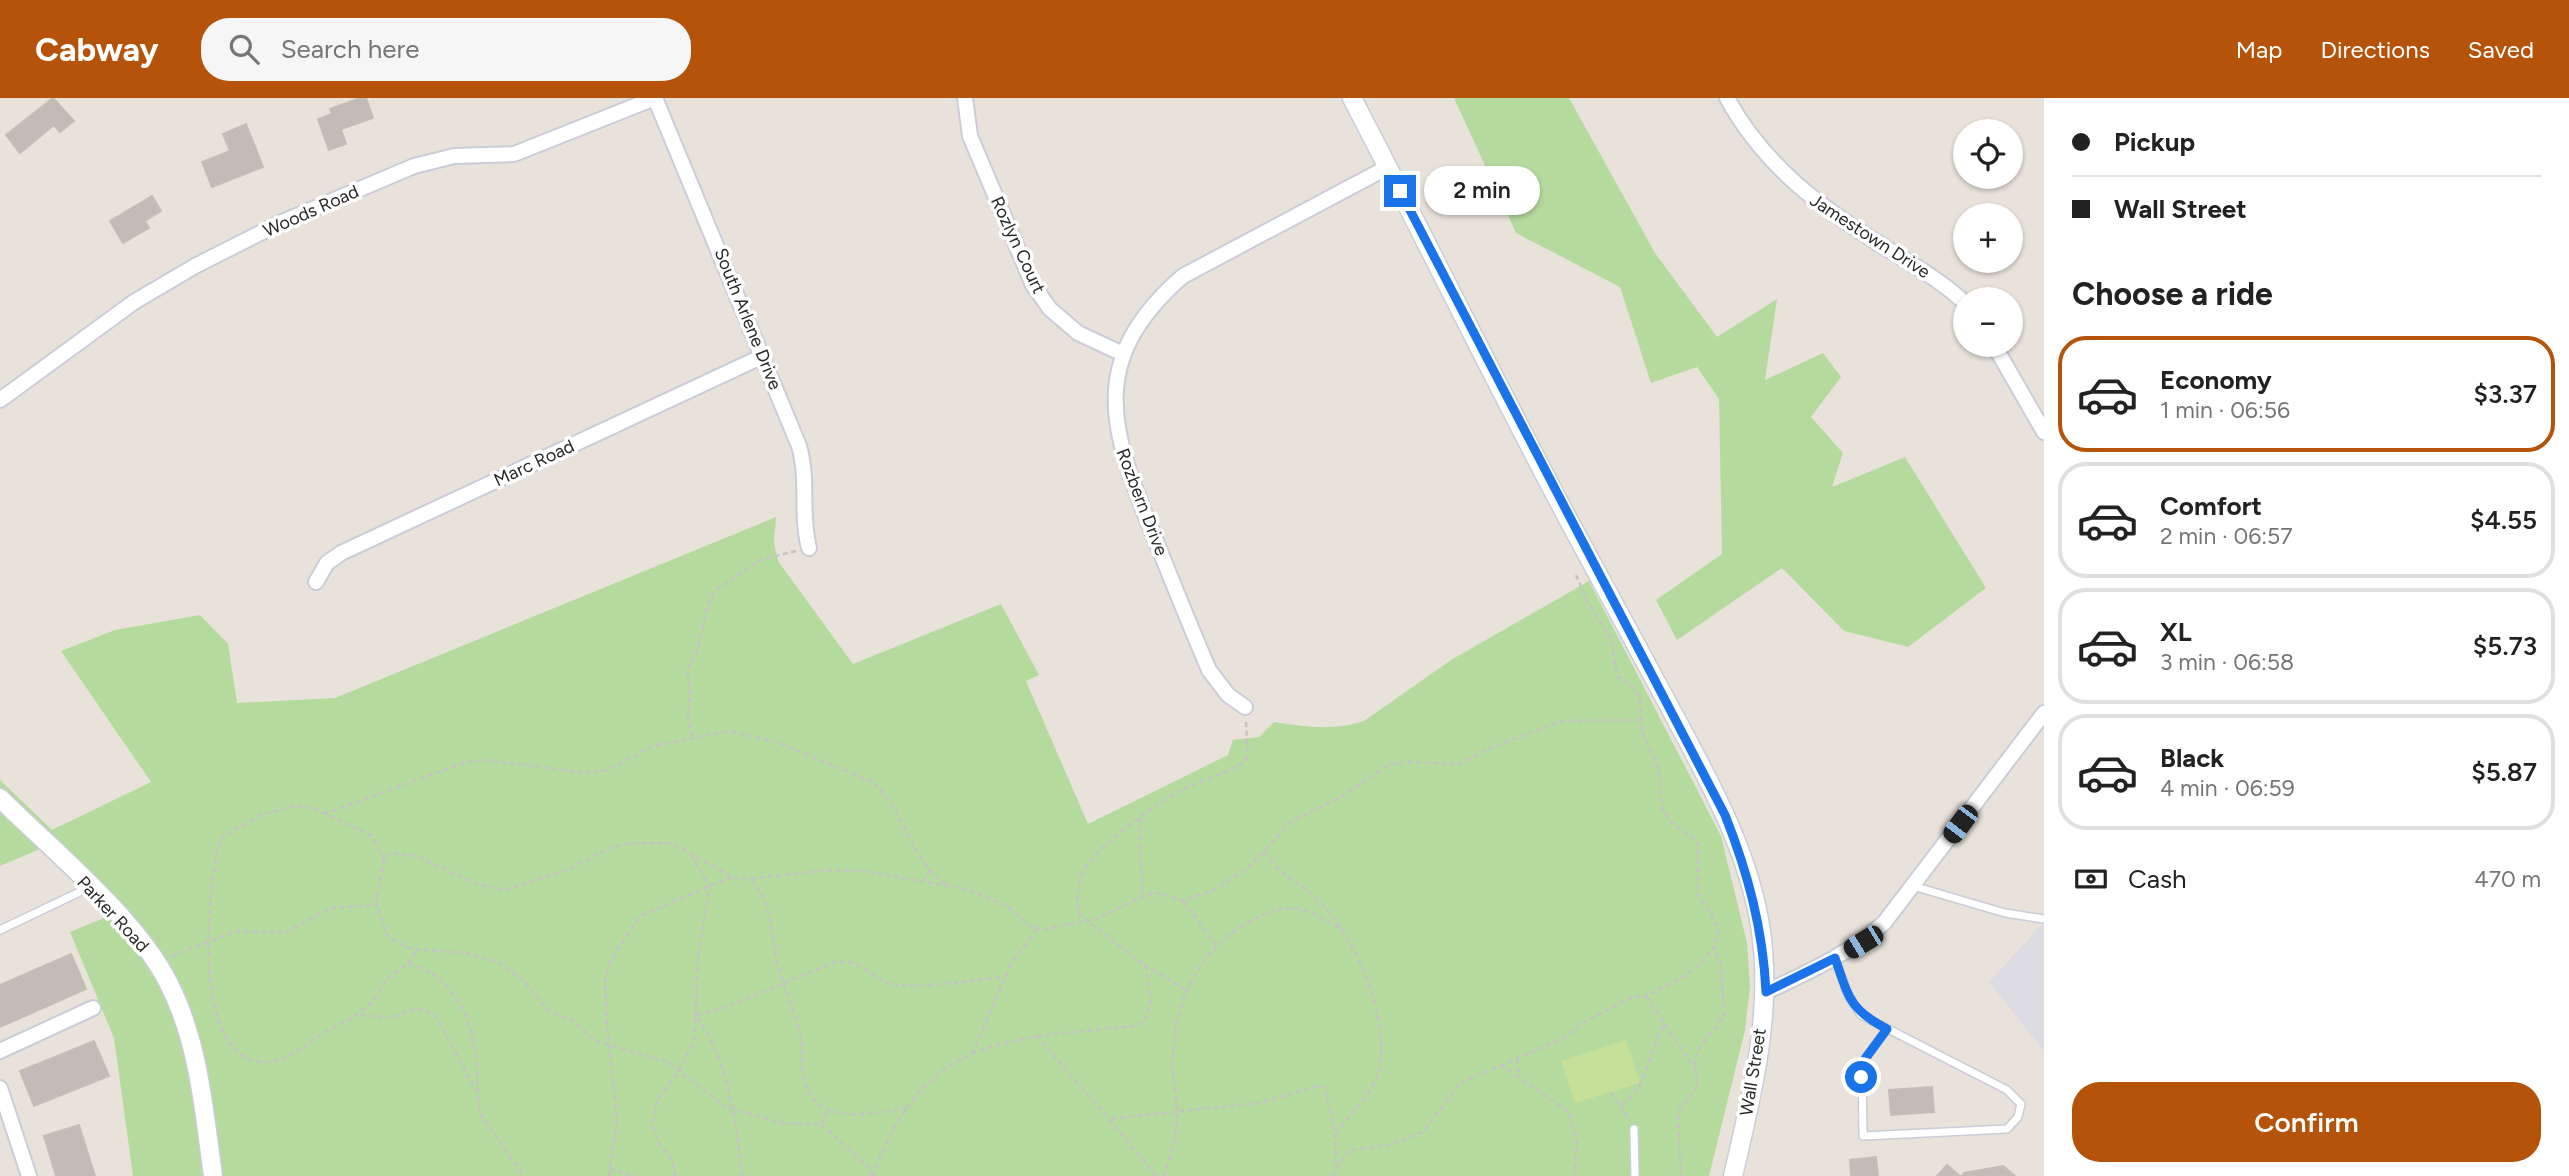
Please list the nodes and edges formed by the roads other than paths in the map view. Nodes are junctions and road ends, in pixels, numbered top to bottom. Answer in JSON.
{"nodes":[{"id":1,"x":655,"y":98,"type":"edge"},
{"id":2,"x":965,"y":98,"type":"edge"},
{"id":3,"x":1352,"y":98,"type":"edge"},
{"id":4,"x":1727,"y":98,"type":"edge"},
{"id":5,"x":1388,"y":167,"type":"junction"},
{"id":6,"x":1953,"y":293,"type":"edge"},
{"id":7,"x":1123,"y":354,"type":"junction"},
{"id":8,"x":763,"y":356,"type":"junction"},
{"id":9,"x":2001,"y":357,"type":"edge"},
{"id":10,"x":0,"y":400,"type":"edge"},
{"id":11,"x":2044,"y":432,"type":"edge"},
{"id":12,"x":809,"y":548,"type":"road end"},
{"id":13,"x":316,"y":582,"type":"dead end"},
{"id":14,"x":1245,"y":707,"type":"road end"},
{"id":15,"x":2044,"y":713,"type":"edge"},
{"id":16,"x":0,"y":798,"type":"edge"},
{"id":17,"x":1913,"y":886,"type":"junction"},
{"id":18,"x":90,"y":887,"type":"junction"},
{"id":19,"x":2044,"y":919,"type":"edge"},
{"id":20,"x":0,"y":930,"type":"edge"},
{"id":21,"x":1835,"y":958,"type":"junction"},
{"id":22,"x":1766,"y":992,"type":"junction"},
{"id":23,"x":93,"y":1008,"type":"dead end"},
{"id":24,"x":1887,"y":1029,"type":"junction"},
{"id":25,"x":0,"y":1051,"type":"edge"},
{"id":26,"x":0,"y":1088,"type":"edge"},
{"id":27,"x":1634,"y":1129,"type":"road end"},
{"id":28,"x":29,"y":1176,"type":"edge"},
{"id":29,"x":213,"y":1176,"type":"edge"},
{"id":30,"x":1635,"y":1176,"type":"edge"},
{"id":31,"x":1733,"y":1176,"type":"edge"}],
"edges":[{"from":1,"to":8,"type":"street","name":"South Arlene Drive"},
{"from":1,"to":10,"type":"street","name":"Woods Road"},
{"from":2,"to":7,"type":"street","name":"Rozlyn Court"},
{"from":3,"to":5,"type":"street","name":"Wall Street"},
{"from":4,"to":6,"type":"street","name":"Jamestown Drive"},
{"from":5,"to":7,"type":"street","name":"Rozbern Drive"},
{"from":5,"to":22,"type":"street","name":"Wall Street"},
{"from":7,"to":14,"type":"street","name":"Rozbern Drive"},
{"from":8,"to":12,"type":"street","name":"South Arlene Drive"},
{"from":8,"to":13,"type":"street","name":"Marc Road"},
{"from":9,"to":11,"type":"street"},
{"from":15,"to":17,"type":"street"},
{"from":16,"to":18,"type":"street","name":"Parker Road"},
{"from":17,"to":19,"type":"lane"},
{"from":17,"to":21,"type":"street"},
{"from":18,"to":20,"type":"lane"},
{"from":18,"to":29,"type":"street","name":"Parker Road"},
{"from":21,"to":22,"type":"street"},
{"from":21,"to":24,"type":"lane"},
{"from":22,"to":31,"type":"street","name":"Wall Street"},
{"from":23,"to":25,"type":"street"},
{"from":24,"to":24,"type":"lane"},
{"from":26,"to":28,"type":"street"},
{"from":27,"to":30,"type":"lane"}]}
